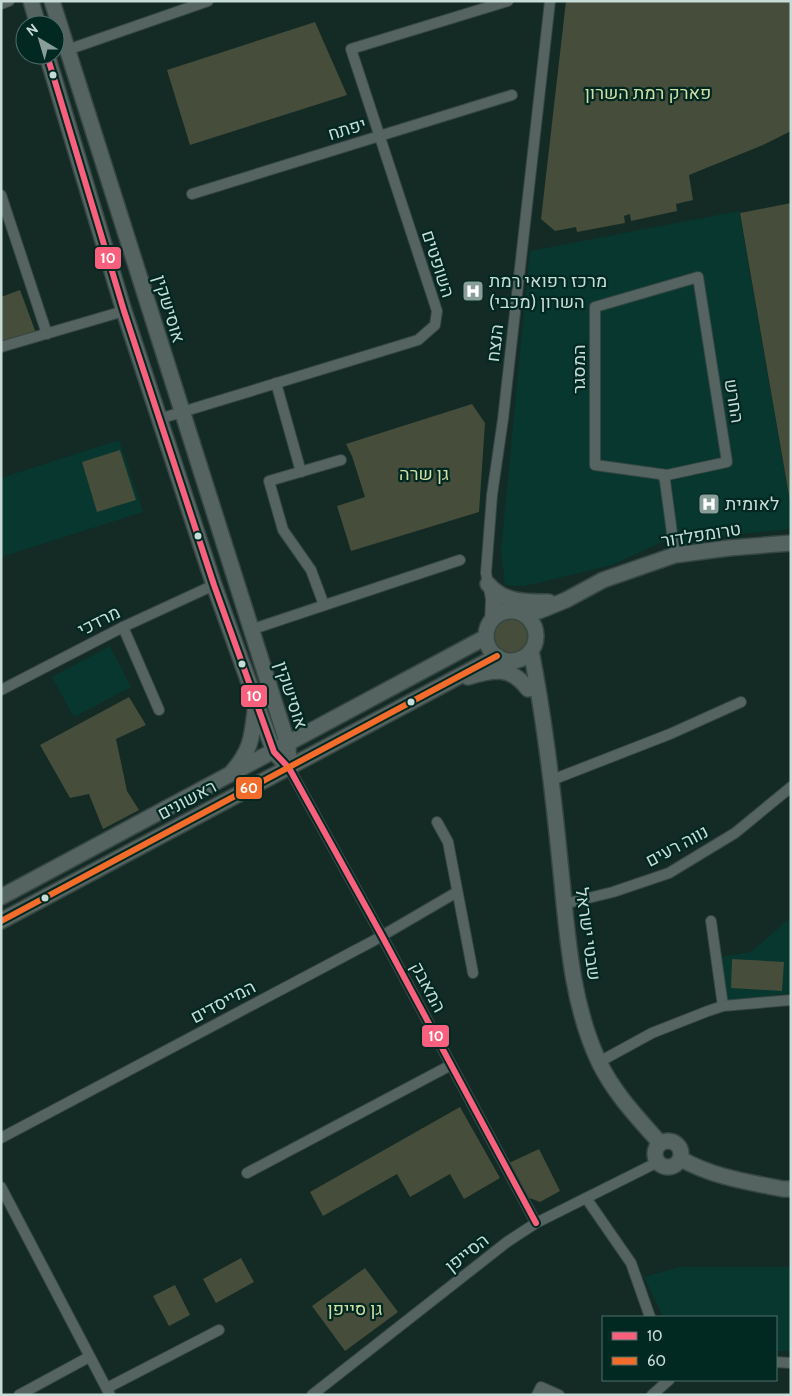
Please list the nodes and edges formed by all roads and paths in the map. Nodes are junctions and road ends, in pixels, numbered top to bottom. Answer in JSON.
{"nodes":[{"id":1,"x":9,"y":1,"type":"edge"},
{"id":2,"x":31,"y":1,"type":"edge"},
{"id":3,"x":52,"y":1,"type":"edge"},
{"id":4,"x":208,"y":1,"type":"edge"},
{"id":5,"x":508,"y":1,"type":"edge"},
{"id":6,"x":550,"y":1,"type":"edge"},
{"id":7,"x":1,"y":4,"type":"edge"},
{"id":8,"x":35,"y":15,"type":"edge"},
{"id":9,"x":67,"y":50,"type":"junction"},
{"id":10,"x":50,"y":65,"type":"edge"},
{"id":11,"x":512,"y":95,"type":"dead end"},
{"id":12,"x":380,"y":136,"type":"junction"},
{"id":13,"x":192,"y":194,"type":"dead end"},
{"id":14,"x":1,"y":195,"type":"edge"},
{"id":15,"x":698,"y":277,"type":"joint"},
{"id":16,"x":124,"y":311,"type":"junction"},
{"id":17,"x":155,"y":327,"type":"junction"},
{"id":18,"x":47,"y":334,"type":"junction"},
{"id":19,"x":1,"y":348,"type":"edge"},
{"id":20,"x":276,"y":383,"type":"junction"},
{"id":21,"x":181,"y":412,"type":"junction"},
{"id":22,"x":159,"y":419,"type":"junction"},
{"id":23,"x":341,"y":460,"type":"dead end"},
{"id":24,"x":301,"y":472,"type":"junction"},
{"id":25,"x":665,"y":477,"type":"junction"},
{"id":26,"x":791,"y":543,"type":"edge"},
{"id":27,"x":675,"y":555,"type":"junction"},
{"id":28,"x":460,"y":560,"type":"dead end"},
{"id":29,"x":214,"y":585,"type":"junction"},
{"id":30,"x":490,"y":592,"type":"junction"},
{"id":31,"x":566,"y":600,"type":"junction"},
{"id":32,"x":324,"y":605,"type":"junction"},
{"id":33,"x":511,"y":612,"type":"junction"},
{"id":34,"x":123,"y":627,"type":"junction"},
{"id":35,"x":250,"y":630,"type":"junction"},
{"id":36,"x":488,"y":630,"type":"junction"},
{"id":37,"x":534,"y":645,"type":"junction"},
{"id":38,"x":503,"y":659,"type":"junction"},
{"id":39,"x":443,"y":685,"type":"junction"},
{"id":40,"x":528,"y":689,"type":"junction"},
{"id":41,"x":1,"y":690,"type":"edge"},
{"id":42,"x":741,"y":702,"type":"dead end"},
{"id":43,"x":256,"y":703,"type":"junction"},
{"id":44,"x":540,"y":706,"type":"junction"},
{"id":45,"x":159,"y":710,"type":"dead end"},
{"id":46,"x":288,"y":745,"type":"junction"},
{"id":47,"x":274,"y":752,"type":"junction"},
{"id":48,"x":289,"y":768,"type":"junction"},
{"id":49,"x":229,"y":776,"type":"junction"},
{"id":50,"x":552,"y":780,"type":"junction"},
{"id":51,"x":791,"y":787,"type":"edge"},
{"id":52,"x":437,"y":822,"type":"dead end"},
{"id":53,"x":457,"y":892,"type":"junction"},
{"id":54,"x":1,"y":897,"type":"edge"},
{"id":55,"x":564,"y":904,"type":"junction"},
{"id":56,"x":711,"y":921,"type":"dead end"},
{"id":57,"x":1,"y":922,"type":"edge"},
{"id":58,"x":382,"y":936,"type":"junction"},
{"id":59,"x":473,"y":973,"type":"dead end"},
{"id":60,"x":791,"y":1000,"type":"edge"},
{"id":61,"x":723,"y":1006,"type":"junction"},
{"id":62,"x":599,"y":1062,"type":"junction"},
{"id":63,"x":451,"y":1065,"type":"junction"},
{"id":64,"x":1,"y":1138,"type":"edge"},
{"id":65,"x":660,"y":1143,"type":"junction"},
{"id":66,"x":681,"y":1160,"type":"junction"},
{"id":67,"x":658,"y":1162,"type":"junction"},
{"id":68,"x":247,"y":1173,"type":"dead end"},
{"id":69,"x":1,"y":1187,"type":"edge"},
{"id":70,"x":791,"y":1189,"type":"edge"},
{"id":71,"x":586,"y":1198,"type":"junction"},
{"id":72,"x":536,"y":1223,"type":"junction"},
{"id":73,"x":650,"y":1316,"type":"edge"},
{"id":74,"x":218,"y":1330,"type":"dead end"},
{"id":75,"x":89,"y":1357,"type":"junction"},
{"id":76,"x":777,"y":1362,"type":"edge"},
{"id":77,"x":791,"y":1362,"type":"edge"},
{"id":78,"x":668,"y":1381,"type":"edge"},
{"id":79,"x":109,"y":1391,"type":"edge"},
{"id":80,"x":19,"y":1395,"type":"edge"},
{"id":81,"x":312,"y":1395,"type":"edge"},
{"id":82,"x":538,"y":1395,"type":"edge"},
{"id":83,"x":560,"y":1395,"type":"edge"},
{"id":84,"x":652,"y":1395,"type":"edge"}],
"edges":[{"from":1,"to":7,"type":"street"},
{"from":2,"to":8,"type":"street"},
{"from":3,"to":9,"type":"street","name":"אוסישקין"},
{"from":4,"to":9,"type":"street"},
{"from":5,"to":12,"type":"street","name":"השופטים"},
{"from":6,"to":30,"type":"street","name":"הנצח"},
{"from":9,"to":17,"type":"street","name":"אוסישקין"},
{"from":10,"to":16,"type":"street","name":"אוסישקין"},
{"from":11,"to":12,"type":"street","name":"יפתח"},
{"from":12,"to":13,"type":"street","name":"יפתח"},
{"from":12,"to":20,"type":"street","name":"השופטים"},
{"from":14,"to":18,"type":"street"},
{"from":15,"to":25,"type":"street","name":"החרש"},
{"from":15,"to":25,"type":"street","name":"המסגר"},
{"from":16,"to":17,"type":"street"},
{"from":16,"to":18,"type":"street"},
{"from":16,"to":22,"type":"street","name":"אוסישקין"},
{"from":17,"to":21,"type":"street","name":"אוסישקין"},
{"from":18,"to":19,"type":"street"},
{"from":20,"to":21,"type":"street","name":"השופטים"},
{"from":20,"to":24,"type":"street"},
{"from":21,"to":22,"type":"street","name":"השופטים"},
{"from":21,"to":35,"type":"street","name":"אוסישקין"},
{"from":22,"to":29,"type":"street","name":"אוסישקין"},
{"from":23,"to":24,"type":"street"},
{"from":24,"to":32,"type":"street"},
{"from":25,"to":27,"type":"street"},
{"from":26,"to":27,"type":"street","name":"טרומפלדור"},
{"from":27,"to":31,"type":"street","name":"טרומפלדור"},
{"from":28,"to":32,"type":"street"},
{"from":29,"to":34,"type":"street","name":"מרדכי"},
{"from":29,"to":43,"type":"street","name":"אוסישקין"},
{"from":30,"to":31,"type":"street"},
{"from":30,"to":33,"type":"street"},
{"from":30,"to":36,"type":"street","name":"הנצח"},
{"from":31,"to":33,"type":"street","name":"טרומפלדור"},
{"from":31,"to":37,"type":"street","name":"טרומפלדור"},
{"from":32,"to":35,"type":"street"},
{"from":33,"to":36,"type":"street"},
{"from":33,"to":37,"type":"street"},
{"from":34,"to":41,"type":"street","name":"מרדכי"},
{"from":34,"to":45,"type":"street"},
{"from":35,"to":46,"type":"street","name":"אוסישקין"},
{"from":36,"to":38,"type":"street"},
{"from":36,"to":46,"type":"street","name":"ראשונים"},
{"from":37,"to":38,"type":"street"},
{"from":37,"to":44,"type":"street","name":"שבטי ישראל"},
{"from":38,"to":39,"type":"street","name":"ראשונים"},
{"from":38,"to":40,"type":"street","name":"שבטי ישראל"},
{"from":39,"to":40,"type":"street"},
{"from":39,"to":48,"type":"street","name":"ראשונים"},
{"from":40,"to":44,"type":"street","name":"שבטי ישראל"},
{"from":42,"to":50,"type":"street"},
{"from":43,"to":47,"type":"street","name":"אוסישקין"},
{"from":43,"to":49,"type":"street"},
{"from":44,"to":50,"type":"street","name":"שבטי ישראל"},
{"from":46,"to":47,"type":"street","name":"ראשונים"},
{"from":46,"to":48,"type":"street","name":"אוסישקין"},
{"from":47,"to":48,"type":"street","name":"אוסישקין"},
{"from":47,"to":49,"type":"street","name":"ראשונים"},
{"from":48,"to":57,"type":"street","name":"ראשונים"},
{"from":48,"to":58,"type":"street","name":"המאבק"},
{"from":49,"to":54,"type":"street","name":"ראשונים"},
{"from":50,"to":55,"type":"street","name":"שבטי ישראל"},
{"from":51,"to":55,"type":"street","name":"נווה רעים"},
{"from":52,"to":53,"type":"street"},
{"from":53,"to":58,"type":"street","name":"המייסדים"},
{"from":53,"to":59,"type":"street"},
{"from":55,"to":62,"type":"street","name":"שבטי ישראל"},
{"from":56,"to":61,"type":"street"},
{"from":58,"to":63,"type":"street","name":"המאבק"},
{"from":58,"to":64,"type":"street","name":"המייסדים"},
{"from":60,"to":61,"type":"street"},
{"from":61,"to":62,"type":"street"},
{"from":62,"to":65,"type":"street","name":"שבטי ישראל"},
{"from":63,"to":68,"type":"street"},
{"from":63,"to":72,"type":"street","name":"המאבק"},
{"from":65,"to":66,"type":"street"},
{"from":65,"to":67,"type":"street"},
{"from":66,"to":67,"type":"street"},
{"from":66,"to":70,"type":"street"},
{"from":67,"to":71,"type":"street","name":"הסייפן"},
{"from":69,"to":75,"type":"street"},
{"from":71,"to":72,"type":"street","name":"הסייפן"},
{"from":71,"to":73,"type":"street"},
{"from":72,"to":81,"type":"street","name":"הסייפן"},
{"from":74,"to":79,"type":"street"},
{"from":75,"to":79,"type":"street"},
{"from":75,"to":80,"type":"street"},
{"from":76,"to":77,"type":"street"},
{"from":78,"to":84,"type":"street"},
{"from":82,"to":83,"type":"street"}]}
